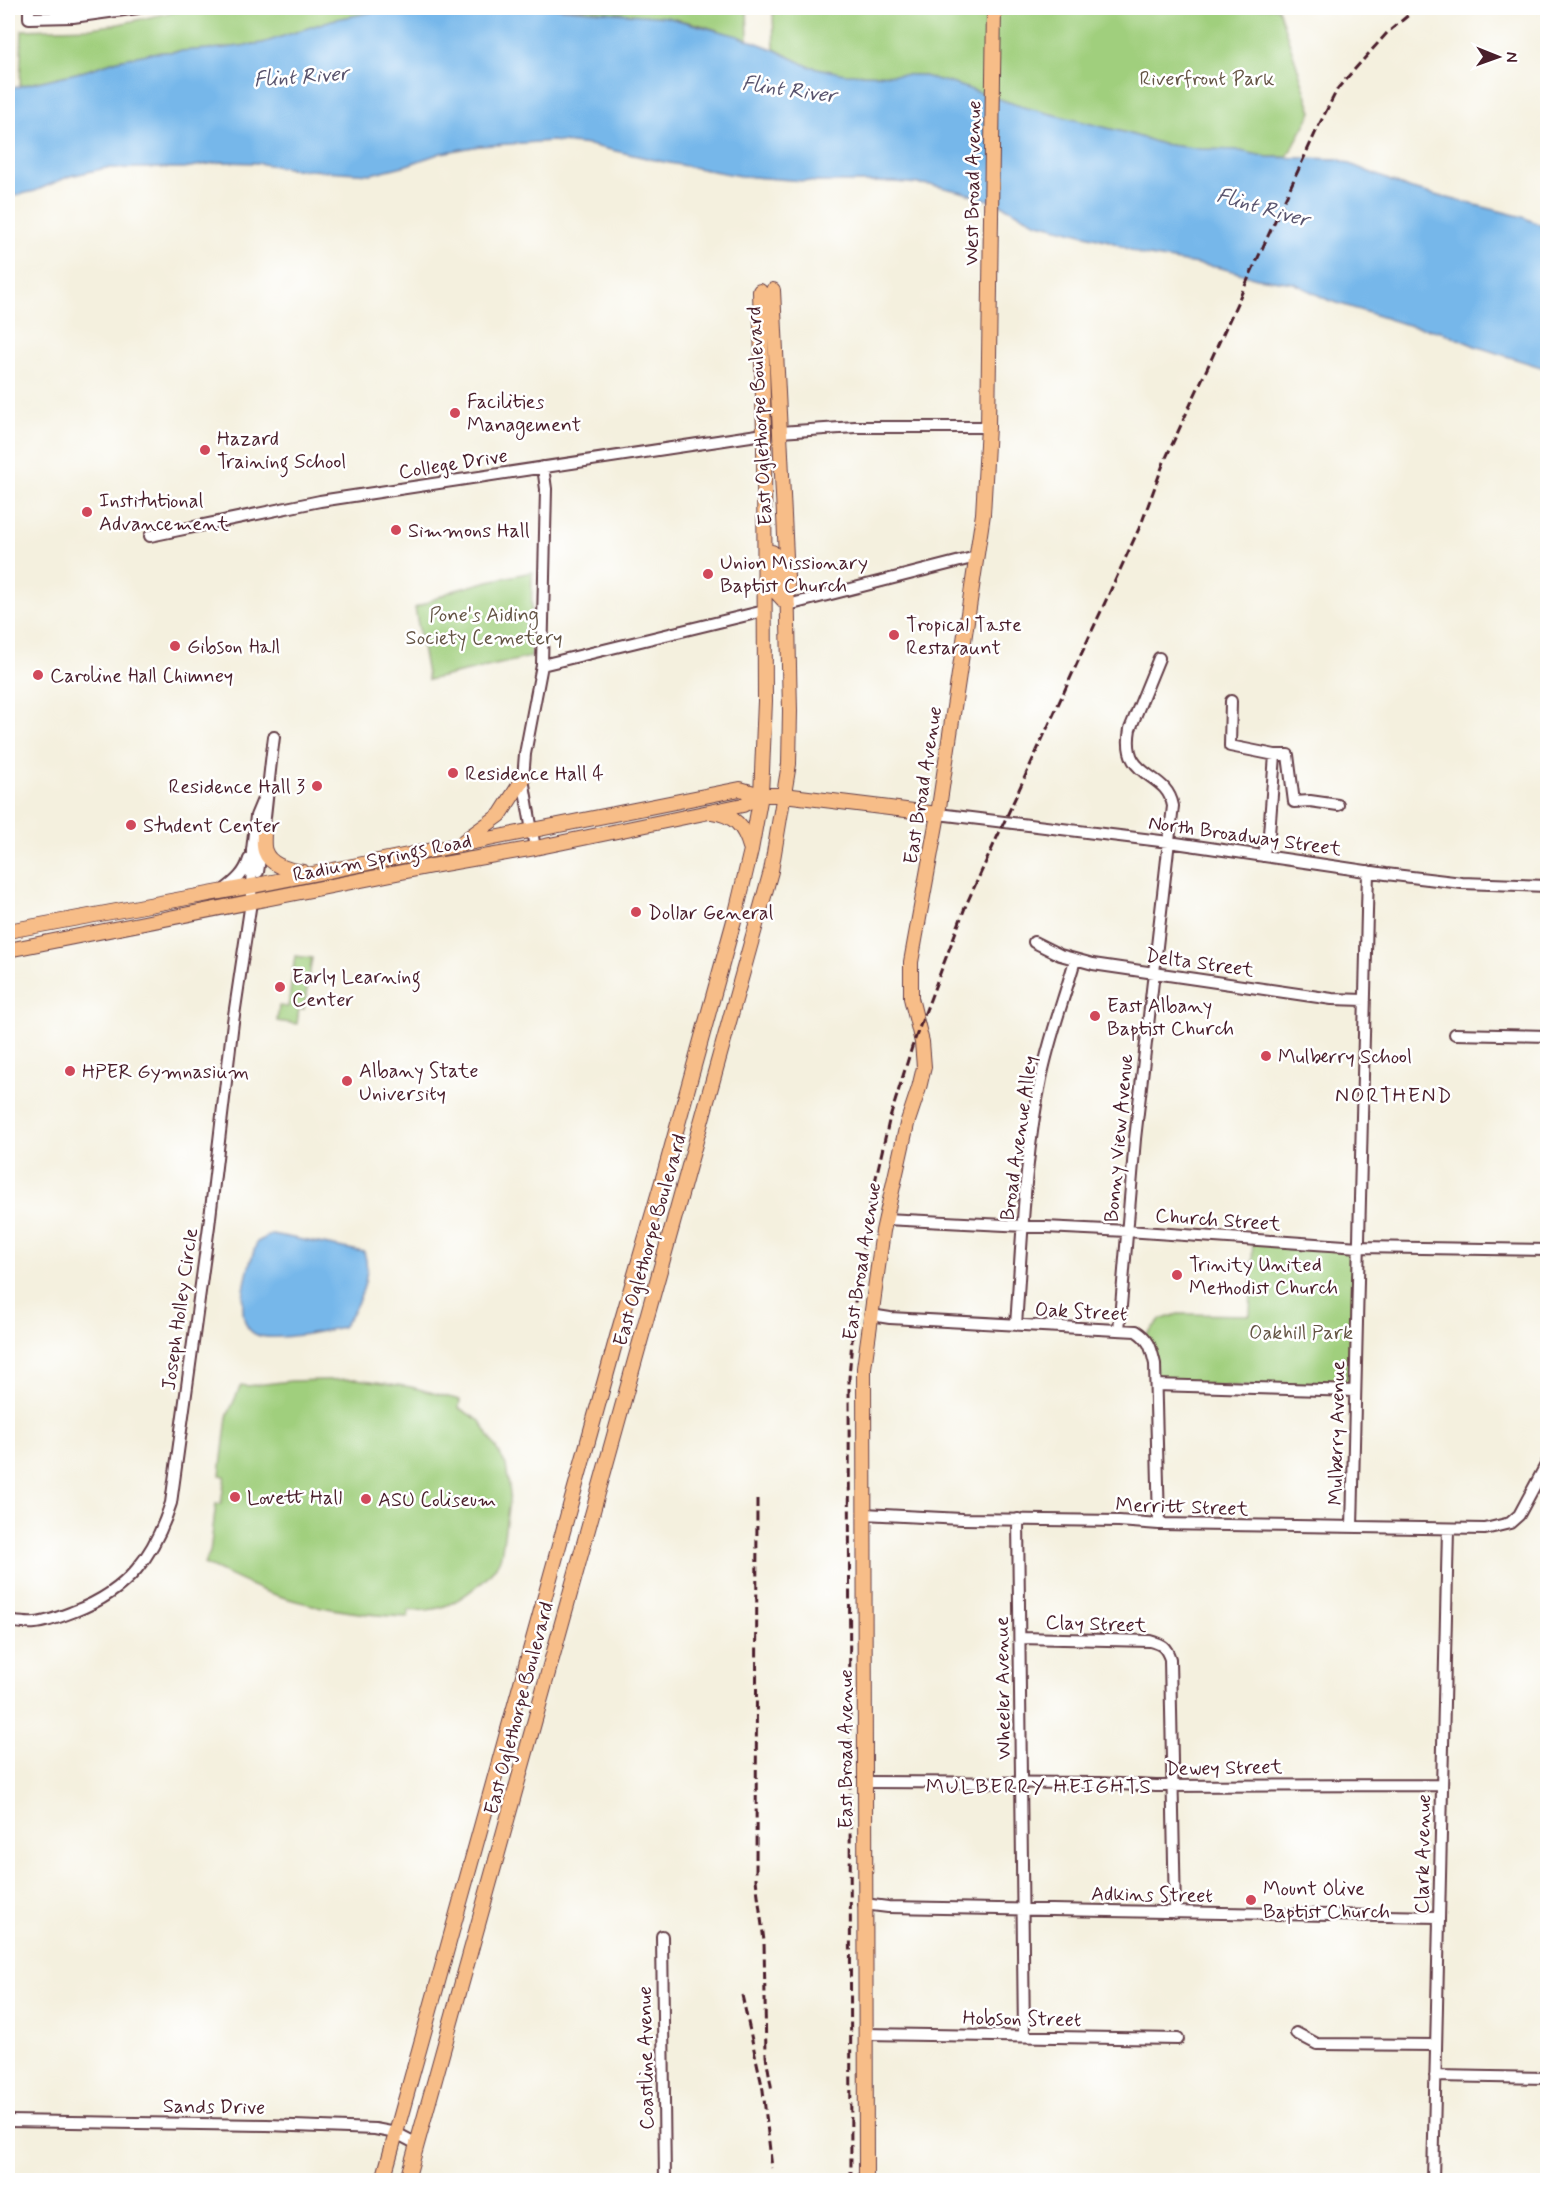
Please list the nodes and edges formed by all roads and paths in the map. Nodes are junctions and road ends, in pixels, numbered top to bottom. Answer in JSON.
{"nodes":[{"id":1,"x":138,"y":8,"type":"edge"},
{"id":2,"x":994,"y":8,"type":"edge"},
{"id":3,"x":29,"y":13,"type":"edge"},
{"id":4,"x":989,"y":360,"type":"joint"},
{"id":5,"x":988,"y":427,"type":"junction"},
{"id":6,"x":780,"y":432,"type":"junction"},
{"id":7,"x":764,"y":434,"type":"junction"},
{"id":8,"x":543,"y":467,"type":"junction"},
{"id":9,"x":764,"y":487,"type":"junction"},
{"id":10,"x":150,"y":536,"type":"dead end"},
{"id":11,"x":976,"y":557,"type":"junction"},
{"id":12,"x":788,"y":605,"type":"junction"},
{"id":13,"x":764,"y":611,"type":"junction"},
{"id":14,"x":1159,"y":658,"type":"dead end"},
{"id":15,"x":542,"y":665,"type":"junction"},
{"id":16,"x":1231,"y":701,"type":"dead end"},
{"id":17,"x":274,"y":737,"type":"dead end"},
{"id":18,"x":1275,"y":755,"type":"junction"},
{"id":19,"x":523,"y":779,"type":"junction"},
{"id":20,"x":266,"y":792,"type":"junction"},
{"id":21,"x":761,"y":795,"type":"junction"},
{"id":22,"x":784,"y":795,"type":"junction"},
{"id":23,"x":1338,"y":805,"type":"dead end"},
{"id":24,"x":710,"y":812,"type":"junction"},
{"id":25,"x":938,"y":814,"type":"junction"},
{"id":26,"x":531,"y":830,"type":"junction"},
{"id":27,"x":264,"y":831,"type":"junction"},
{"id":28,"x":1169,"y":842,"type":"junction"},
{"id":29,"x":460,"y":843,"type":"junction"},
{"id":30,"x":535,"y":848,"type":"junction"},
{"id":31,"x":252,"y":850,"type":"junction"},
{"id":32,"x":751,"y":850,"type":"junction"},
{"id":33,"x":1263,"y":856,"type":"junction"},
{"id":34,"x":1368,"y":871,"type":"junction"},
{"id":35,"x":314,"y":873,"type":"junction"},
{"id":36,"x":254,"y":885,"type":"junction"},
{"id":37,"x":1548,"y":886,"type":"edge"},
{"id":38,"x":222,"y":891,"type":"junction"},
{"id":39,"x":251,"y":902,"type":"junction"},
{"id":40,"x":8,"y":931,"type":"edge"},
{"id":41,"x":1034,"y":942,"type":"dead end"},
{"id":42,"x":8,"y":950,"type":"edge"},
{"id":43,"x":1076,"y":960,"type":"junction"},
{"id":44,"x":1152,"y":974,"type":"junction"},
{"id":45,"x":1365,"y":1000,"type":"junction"},
{"id":46,"x":1455,"y":1034,"type":"dead end"},
{"id":47,"x":1548,"y":1036,"type":"edge"},
{"id":48,"x":885,"y":1219,"type":"junction"},
{"id":49,"x":1024,"y":1226,"type":"junction"},
{"id":50,"x":1127,"y":1231,"type":"junction"},
{"id":51,"x":1359,"y":1247,"type":"junction"},
{"id":52,"x":1548,"y":1250,"type":"edge"},
{"id":53,"x":871,"y":1314,"type":"junction"},
{"id":54,"x":1016,"y":1325,"type":"junction"},
{"id":55,"x":1119,"y":1330,"type":"junction"},
{"id":56,"x":1156,"y":1385,"type":"junction"},
{"id":57,"x":1355,"y":1391,"type":"junction"},
{"id":58,"x":1548,"y":1461,"type":"edge"},
{"id":59,"x":864,"y":1514,"type":"junction"},
{"id":60,"x":1018,"y":1519,"type":"junction"},
{"id":61,"x":1159,"y":1524,"type":"junction"},
{"id":62,"x":1352,"y":1527,"type":"junction"},
{"id":63,"x":1448,"y":1529,"type":"junction"},
{"id":64,"x":8,"y":1622,"type":"edge"},
{"id":65,"x":1020,"y":1638,"type":"junction"},
{"id":66,"x":864,"y":1782,"type":"junction"},
{"id":67,"x":1020,"y":1783,"type":"junction"},
{"id":68,"x":1441,"y":1785,"type":"junction"},
{"id":69,"x":1173,"y":1786,"type":"junction"},
{"id":70,"x":864,"y":1904,"type":"junction"},
{"id":71,"x":1023,"y":1909,"type":"junction"},
{"id":72,"x":1175,"y":1912,"type":"junction"},
{"id":73,"x":1438,"y":1917,"type":"junction"},
{"id":74,"x":662,"y":1936,"type":"dead end"},
{"id":75,"x":1296,"y":2033,"type":"dead end"},
{"id":76,"x":865,"y":2034,"type":"junction"},
{"id":77,"x":1024,"y":2036,"type":"junction"},
{"id":78,"x":1178,"y":2039,"type":"dead end"},
{"id":79,"x":1436,"y":2045,"type":"junction"},
{"id":80,"x":1435,"y":2076,"type":"junction"},
{"id":81,"x":1548,"y":2078,"type":"edge"},
{"id":82,"x":8,"y":2121,"type":"edge"},
{"id":83,"x":396,"y":2133,"type":"junction"},
{"id":84,"x":417,"y":2144,"type":"junction"},
{"id":85,"x":383,"y":2181,"type":"edge"},
{"id":86,"x":407,"y":2181,"type":"edge"},
{"id":87,"x":665,"y":2181,"type":"edge"},
{"id":88,"x":866,"y":2181,"type":"edge"},
{"id":89,"x":1433,"y":2181,"type":"edge"}],
"edges":[{"from":1,"to":3,"type":"street"},
{"from":2,"to":4,"type":"main road","name":"West Broad Avenue"},
{"from":4,"to":5,"type":"main road","name":"East Broad Avenue"},
{"from":5,"to":6,"type":"street"},
{"from":5,"to":11,"type":"main road","name":"East Broad Avenue"},
{"from":6,"to":7,"type":"main road","name":"East Oglethorpe Boulevard"},
{"from":6,"to":12,"type":"main road","name":"East Oglethorpe Boulevard"},
{"from":7,"to":8,"type":"street","name":"College Drive"},
{"from":7,"to":9,"type":"main road","name":"East Oglethorpe Boulevard"},
{"from":8,"to":10,"type":"street","name":"College Drive"},
{"from":8,"to":15,"type":"street"},
{"from":9,"to":12,"type":"main road"},
{"from":9,"to":13,"type":"main road","name":"East Oglethorpe Boulevard"},
{"from":11,"to":12,"type":"street"},
{"from":11,"to":25,"type":"main road","name":"East Broad Avenue"},
{"from":12,"to":22,"type":"main road","name":"East Oglethorpe Boulevard"},
{"from":13,"to":15,"type":"street"},
{"from":13,"to":21,"type":"main road","name":"East Oglethorpe Boulevard"},
{"from":14,"to":28,"type":"street","name":"Bonny View Avenue"},
{"from":15,"to":19,"type":"street"},
{"from":16,"to":18,"type":"street"},
{"from":17,"to":20,"type":"street"},
{"from":18,"to":23,"type":"street"},
{"from":18,"to":33,"type":"street"},
{"from":19,"to":26,"type":"street"},
{"from":19,"to":29,"type":"main road"},
{"from":20,"to":27,"type":"street"},
{"from":20,"to":31,"type":"street"},
{"from":21,"to":22,"type":"main road","name":"Radium Springs Road"},
{"from":21,"to":24,"type":"main road","name":"Radium Springs Road"},
{"from":21,"to":26,"type":"main road","name":"Radium Springs Road"},
{"from":21,"to":32,"type":"main road","name":"East Oglethorpe Boulevard"},
{"from":22,"to":25,"type":"main road","name":"Radium Springs Road"},
{"from":22,"to":84,"type":"main road","name":"East Oglethorpe Boulevard"},
{"from":24,"to":30,"type":"main road","name":"Radium Springs Road"},
{"from":24,"to":32,"type":"main road"},
{"from":25,"to":28,"type":"street","name":"North Broadway Street"},
{"from":25,"to":48,"type":"main road","name":"East Broad Avenue"},
{"from":26,"to":29,"type":"main road","name":"Radium Springs Road"},
{"from":26,"to":30,"type":"street"},
{"from":27,"to":35,"type":"main road"},
{"from":27,"to":36,"type":"street"},
{"from":28,"to":33,"type":"street","name":"North Broadway Street"},
{"from":28,"to":44,"type":"street","name":"Bonny View Avenue"},
{"from":29,"to":35,"type":"main road","name":"Radium Springs Road"},
{"from":30,"to":39,"type":"main road","name":"Radium Springs Road"},
{"from":31,"to":36,"type":"street"},
{"from":31,"to":38,"type":"street"},
{"from":32,"to":83,"type":"main road","name":"East Oglethorpe Boulevard"},
{"from":33,"to":34,"type":"street","name":"North Broadway Street"},
{"from":34,"to":37,"type":"street","name":"North Broadway Street"},
{"from":34,"to":45,"type":"street","name":"Mulberry Avenue"},
{"from":35,"to":36,"type":"main road","name":"Radium Springs Road"},
{"from":36,"to":38,"type":"main road","name":"Radium Springs Road"},
{"from":36,"to":39,"type":"street","name":"Joseph Holley Circle"},
{"from":38,"to":40,"type":"main road","name":"Radium Springs Road"},
{"from":39,"to":42,"type":"main road","name":"Radium Springs Road"},
{"from":39,"to":64,"type":"street","name":"Joseph Holley Circle"},
{"from":41,"to":43,"type":"street","name":"Delta Street"},
{"from":43,"to":44,"type":"street","name":"Delta Street"},
{"from":43,"to":49,"type":"street","name":"Broad Avenue Alley"},
{"from":44,"to":45,"type":"street","name":"Delta Street"},
{"from":44,"to":50,"type":"street","name":"Bonny View Avenue"},
{"from":45,"to":51,"type":"street","name":"Mulberry Avenue"},
{"from":46,"to":47,"type":"street"},
{"from":48,"to":49,"type":"street","name":"Church Street"},
{"from":48,"to":53,"type":"main road","name":"East Broad Avenue"},
{"from":49,"to":50,"type":"street","name":"Church Street"},
{"from":49,"to":54,"type":"street","name":"Broad Avenue Alley"},
{"from":50,"to":51,"type":"street","name":"Church Street"},
{"from":50,"to":55,"type":"street","name":"Bonny View Avenue"},
{"from":51,"to":52,"type":"street","name":"Church Street"},
{"from":51,"to":57,"type":"street","name":"Mulberry Avenue"},
{"from":53,"to":54,"type":"street","name":"Oak Street"},
{"from":53,"to":59,"type":"main road","name":"East Broad Avenue"},
{"from":54,"to":55,"type":"street","name":"Oak Street"},
{"from":55,"to":56,"type":"street","name":"Oak Street"},
{"from":56,"to":57,"type":"street"},
{"from":56,"to":61,"type":"street"},
{"from":57,"to":62,"type":"street","name":"Mulberry Avenue"},
{"from":58,"to":63,"type":"street","name":"Merritt Street"},
{"from":59,"to":60,"type":"street","name":"Merritt Street"},
{"from":59,"to":66,"type":"main road","name":"East Broad Avenue"},
{"from":60,"to":61,"type":"street","name":"Merritt Street"},
{"from":60,"to":65,"type":"street","name":"Wheeler Avenue"},
{"from":61,"to":62,"type":"street","name":"Merritt Street"},
{"from":62,"to":63,"type":"street","name":"Merritt Street"},
{"from":63,"to":68,"type":"street","name":"Clark Avenue"},
{"from":65,"to":67,"type":"street","name":"Wheeler Avenue"},
{"from":65,"to":69,"type":"street","name":"Clay Street"},
{"from":66,"to":67,"type":"street","name":"Dewey Street"},
{"from":66,"to":70,"type":"main road","name":"East Broad Avenue"},
{"from":67,"to":69,"type":"street","name":"Dewey Street"},
{"from":67,"to":71,"type":"street","name":"Wheeler Avenue"},
{"from":68,"to":69,"type":"street","name":"Dewey Street"},
{"from":68,"to":73,"type":"street","name":"Clark Avenue"},
{"from":69,"to":72,"type":"street"},
{"from":70,"to":71,"type":"street","name":"Adkins Street"},
{"from":70,"to":76,"type":"main road","name":"East Broad Avenue"},
{"from":71,"to":72,"type":"street","name":"Adkins Street"},
{"from":71,"to":77,"type":"street","name":"Wheeler Avenue"},
{"from":72,"to":73,"type":"street","name":"Adkins Street"},
{"from":73,"to":79,"type":"street","name":"Clark Avenue"},
{"from":74,"to":87,"type":"street","name":"Coastline Avenue"},
{"from":75,"to":79,"type":"street"},
{"from":76,"to":77,"type":"street","name":"Hobson Street"},
{"from":76,"to":88,"type":"main road","name":"East Broad Avenue"},
{"from":77,"to":78,"type":"street","name":"Hobson Street"},
{"from":79,"to":80,"type":"street","name":"Clark Avenue"},
{"from":80,"to":81,"type":"street"},
{"from":80,"to":89,"type":"street","name":"Clark Avenue"},
{"from":82,"to":83,"type":"street","name":"Sands Drive"},
{"from":83,"to":84,"type":"street","name":"Sands Drive"},
{"from":83,"to":85,"type":"main road","name":"East Oglethorpe Boulevard"},
{"from":84,"to":86,"type":"main road","name":"East Oglethorpe Boulevard"}]}
